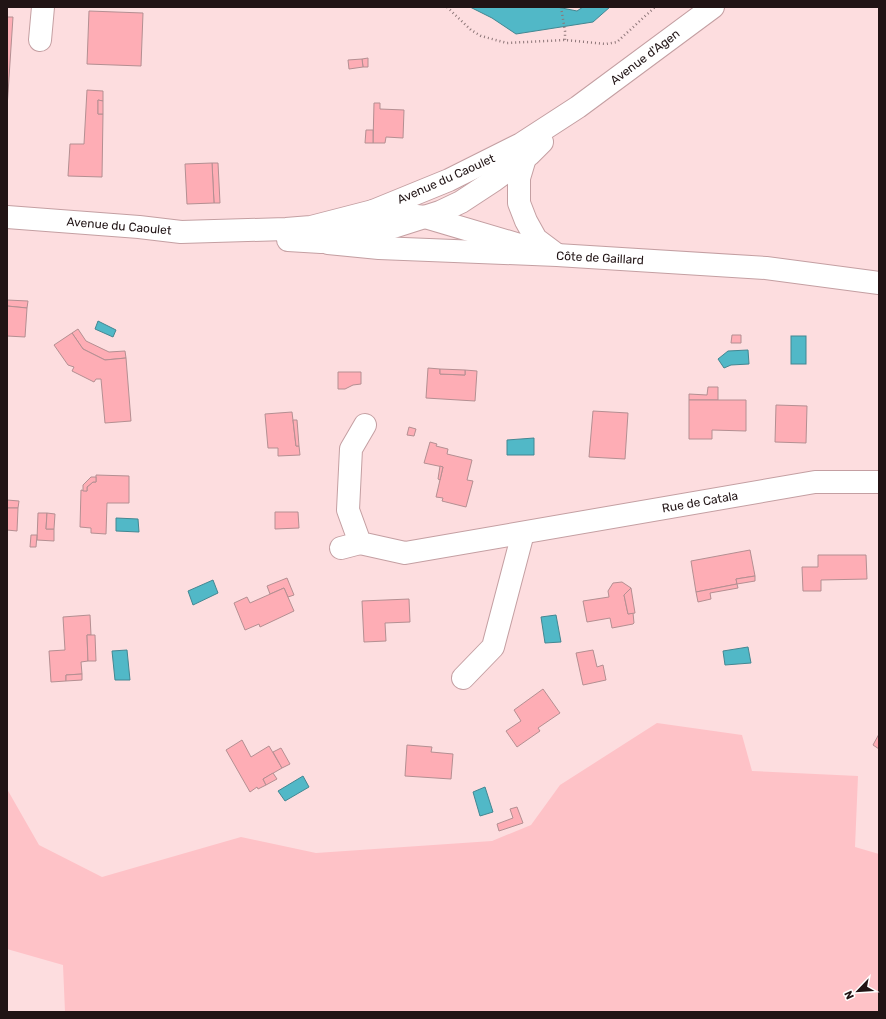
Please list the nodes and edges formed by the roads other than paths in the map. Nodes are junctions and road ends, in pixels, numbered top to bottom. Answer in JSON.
{"nodes":[{"id":1,"x":43,"y":7,"type":"edge"},
{"id":2,"x":713,"y":7,"type":"edge"},
{"id":3,"x":40,"y":40,"type":"dead end"},
{"id":4,"x":578,"y":107,"type":"junction"},
{"id":5,"x":525,"y":158,"type":"junction"},
{"id":6,"x":449,"y":180,"type":"junction"},
{"id":7,"x":373,"y":211,"type":"junction"},
{"id":8,"x":7,"y":217,"type":"edge"},
{"id":9,"x":435,"y":217,"type":"junction"},
{"id":10,"x":182,"y":232,"type":"junction"},
{"id":11,"x":321,"y":242,"type":"junction"},
{"id":12,"x":457,"y":251,"type":"junction"},
{"id":13,"x":557,"y":255,"type":"junction"},
{"id":14,"x":879,"y":283,"type":"edge"},
{"id":15,"x":365,"y":425,"type":"dead end"},
{"id":16,"x":879,"y":482,"type":"edge"},
{"id":17,"x":522,"y":533,"type":"junction"},
{"id":18,"x":463,"y":678,"type":"dead end"}],
"edges":[{"from":1,"to":3,"type":"street"},
{"from":2,"to":4,"type":"street","name":"Avenue d'Agen"},
{"from":4,"to":5,"type":"street","name":"Avenue du Caoulet"},
{"from":4,"to":6,"type":"street","name":"Avenue du Caoulet"},
{"from":5,"to":9,"type":"street","name":"Avenue du Caoulet"},
{"from":5,"to":13,"type":"street"},
{"from":6,"to":7,"type":"street","name":"Avenue du Caoulet"},
{"from":6,"to":9,"type":"street"},
{"from":7,"to":9,"type":"street"},
{"from":7,"to":10,"type":"street","name":"Avenue du Caoulet"},
{"from":8,"to":10,"type":"street","name":"Avenue du Caoulet"},
{"from":9,"to":11,"type":"street","name":"Avenue du Caoulet"},
{"from":9,"to":12,"type":"street"},
{"from":9,"to":13,"type":"street"},
{"from":10,"to":11,"type":"street"},
{"from":11,"to":12,"type":"street","name":"Côte de Gaillard"},
{"from":12,"to":13,"type":"street","name":"Côte de Gaillard"},
{"from":13,"to":14,"type":"street","name":"Côte de Gaillard"},
{"from":15,"to":17,"type":"street","name":"Rue de Catala"},
{"from":16,"to":17,"type":"street","name":"Rue de Catala"},
{"from":17,"to":18,"type":"street"}]}
